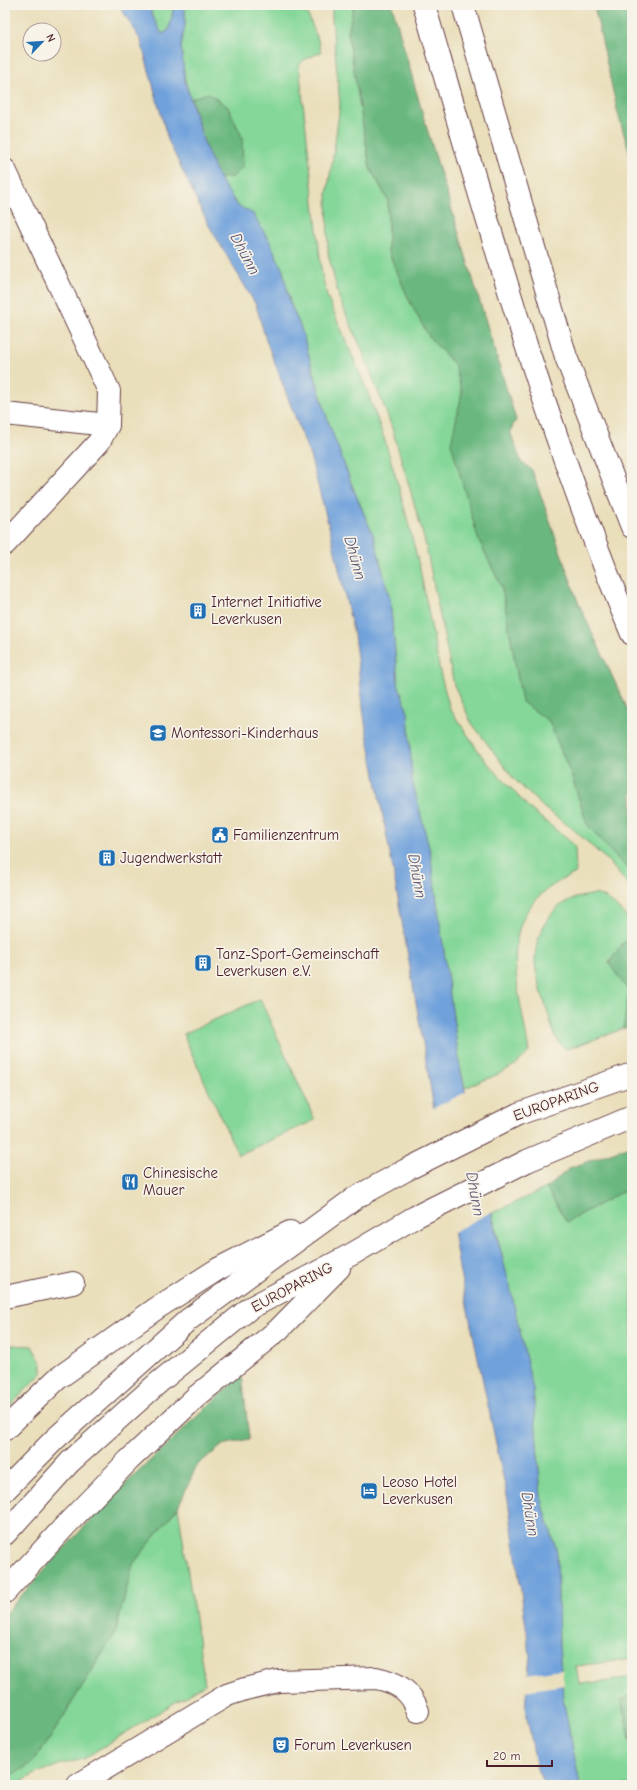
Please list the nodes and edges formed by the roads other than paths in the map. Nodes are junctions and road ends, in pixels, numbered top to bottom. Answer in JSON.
{"nodes":[{"id":1,"x":424,"y":5,"type":"edge"},
{"id":2,"x":463,"y":5,"type":"edge"},
{"id":3,"x":5,"y":170,"type":"edge"},
{"id":4,"x":5,"y":414,"type":"edge"},
{"id":5,"x":108,"y":425,"type":"junction"},
{"id":6,"x":632,"y":527,"type":"edge"},
{"id":7,"x":5,"y":544,"type":"edge"},
{"id":8,"x":632,"y":634,"type":"edge"},
{"id":9,"x":632,"y":1074,"type":"edge"},
{"id":10,"x":632,"y":1117,"type":"edge"},
{"id":11,"x":355,"y":1198,"type":"junction"},
{"id":12,"x":354,"y":1253,"type":"junction"},
{"id":13,"x":73,"y":1283,"type":"dead end"},
{"id":14,"x":5,"y":1297,"type":"edge"},
{"id":15,"x":5,"y":1429,"type":"edge"},
{"id":16,"x":5,"y":1490,"type":"edge"},
{"id":17,"x":5,"y":1534,"type":"edge"},
{"id":18,"x":5,"y":1592,"type":"edge"},
{"id":19,"x":418,"y":1711,"type":"dead end"},
{"id":20,"x":78,"y":1785,"type":"edge"}],
"edges":[{"from":1,"to":8,"type":"main road"},
{"from":2,"to":6,"type":"main road"},
{"from":3,"to":5,"type":"main road"},
{"from":4,"to":5,"type":"main road"},
{"from":5,"to":7,"type":"main road"},
{"from":9,"to":11,"type":"main road","name":"EUROPARING"},
{"from":10,"to":12,"type":"main road","name":"EUROPARING"},
{"from":11,"to":15,"type":"main road"},
{"from":11,"to":16,"type":"main road","name":"EUROPARING"},
{"from":12,"to":17,"type":"main road","name":"EUROPARING"},
{"from":12,"to":18,"type":"main road"},
{"from":13,"to":14,"type":"main road"},
{"from":19,"to":20,"type":"main road"}]}
